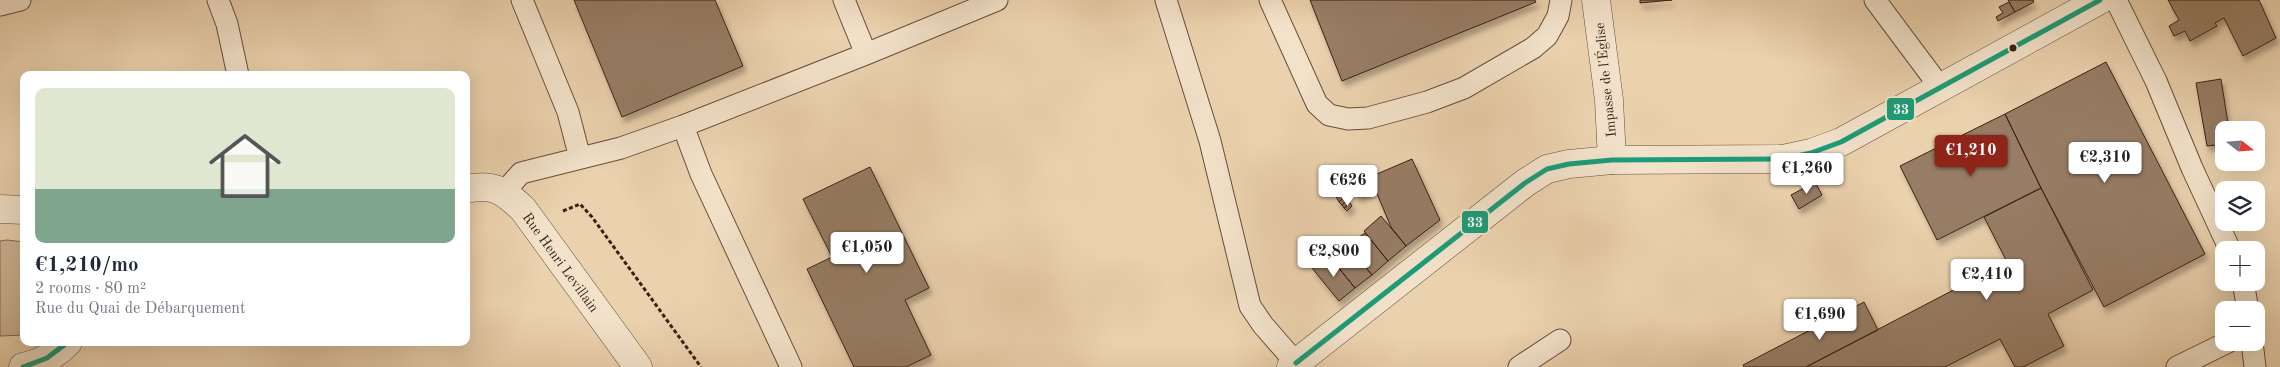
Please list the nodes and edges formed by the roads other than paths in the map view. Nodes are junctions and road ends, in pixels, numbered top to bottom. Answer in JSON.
{"nodes":[{"id":1,"x":20,"y":0,"type":"edge"},
{"id":2,"x":218,"y":0,"type":"edge"},
{"id":3,"x":522,"y":0,"type":"edge"},
{"id":4,"x":844,"y":0,"type":"edge"},
{"id":5,"x":997,"y":0,"type":"edge"},
{"id":6,"x":1166,"y":0,"type":"edge"},
{"id":7,"x":1270,"y":0,"type":"edge"},
{"id":8,"x":1561,"y":0,"type":"edge"},
{"id":9,"x":1596,"y":0,"type":"edge"},
{"id":10,"x":1875,"y":0,"type":"edge"},
{"id":11,"x":2116,"y":0,"type":"edge"},
{"id":12,"x":2092,"y":2,"type":"edge"},
{"id":13,"x":0,"y":5,"type":"edge"},
{"id":14,"x":866,"y":54,"type":"junction"},
{"id":15,"x":237,"y":71,"type":"edge"},
{"id":16,"x":1940,"y":87,"type":"junction"},
{"id":17,"x":683,"y":126,"type":"junction"},
{"id":18,"x":580,"y":158,"type":"junction"},
{"id":19,"x":1623,"y":161,"type":"junction"},
{"id":20,"x":470,"y":189,"type":"edge"},
{"id":21,"x":504,"y":192,"type":"junction"},
{"id":22,"x":0,"y":209,"type":"edge"},
{"id":23,"x":20,"y":210,"type":"edge"},
{"id":24,"x":2226,"y":241,"type":"edge"},
{"id":25,"x":1560,"y":340,"type":"dead end"},
{"id":26,"x":64,"y":346,"type":"edge"},
{"id":27,"x":2215,"y":348,"type":"edge"},
{"id":28,"x":2253,"y":351,"type":"edge"},
{"id":29,"x":33,"y":366,"type":"edge"},
{"id":30,"x":1296,"y":366,"type":"edge"},
{"id":31,"x":638,"y":367,"type":"edge"},
{"id":32,"x":791,"y":367,"type":"edge"},
{"id":33,"x":1520,"y":367,"type":"edge"},
{"id":34,"x":2177,"y":367,"type":"edge"},
{"id":35,"x":2255,"y":367,"type":"edge"}],
"edges":[{"from":1,"to":13,"type":"lane"},
{"from":2,"to":15,"type":"lane"},
{"from":3,"to":18,"type":"lane"},
{"from":4,"to":14,"type":"lane"},
{"from":5,"to":14,"type":"lane"},
{"from":6,"to":30,"type":"lane"},
{"from":7,"to":8,"type":"lane"},
{"from":9,"to":19,"type":"street","name":"Impasse de l'Église"},
{"from":10,"to":16,"type":"lane"},
{"from":11,"to":24,"type":"lane"},
{"from":12,"to":16,"type":"street"},
{"from":14,"to":17,"type":"lane"},
{"from":16,"to":19,"type":"street"},
{"from":17,"to":18,"type":"lane"},
{"from":17,"to":32,"type":"lane"},
{"from":18,"to":21,"type":"lane"},
{"from":19,"to":30,"type":"street"},
{"from":20,"to":21,"type":"street"},
{"from":21,"to":31,"type":"street","name":"Rue Henri Levillain"},
{"from":22,"to":23,"type":"street"},
{"from":25,"to":33,"type":"lane"},
{"from":26,"to":29,"type":"street"},
{"from":27,"to":34,"type":"lane"},
{"from":28,"to":35,"type":"lane"}]}
